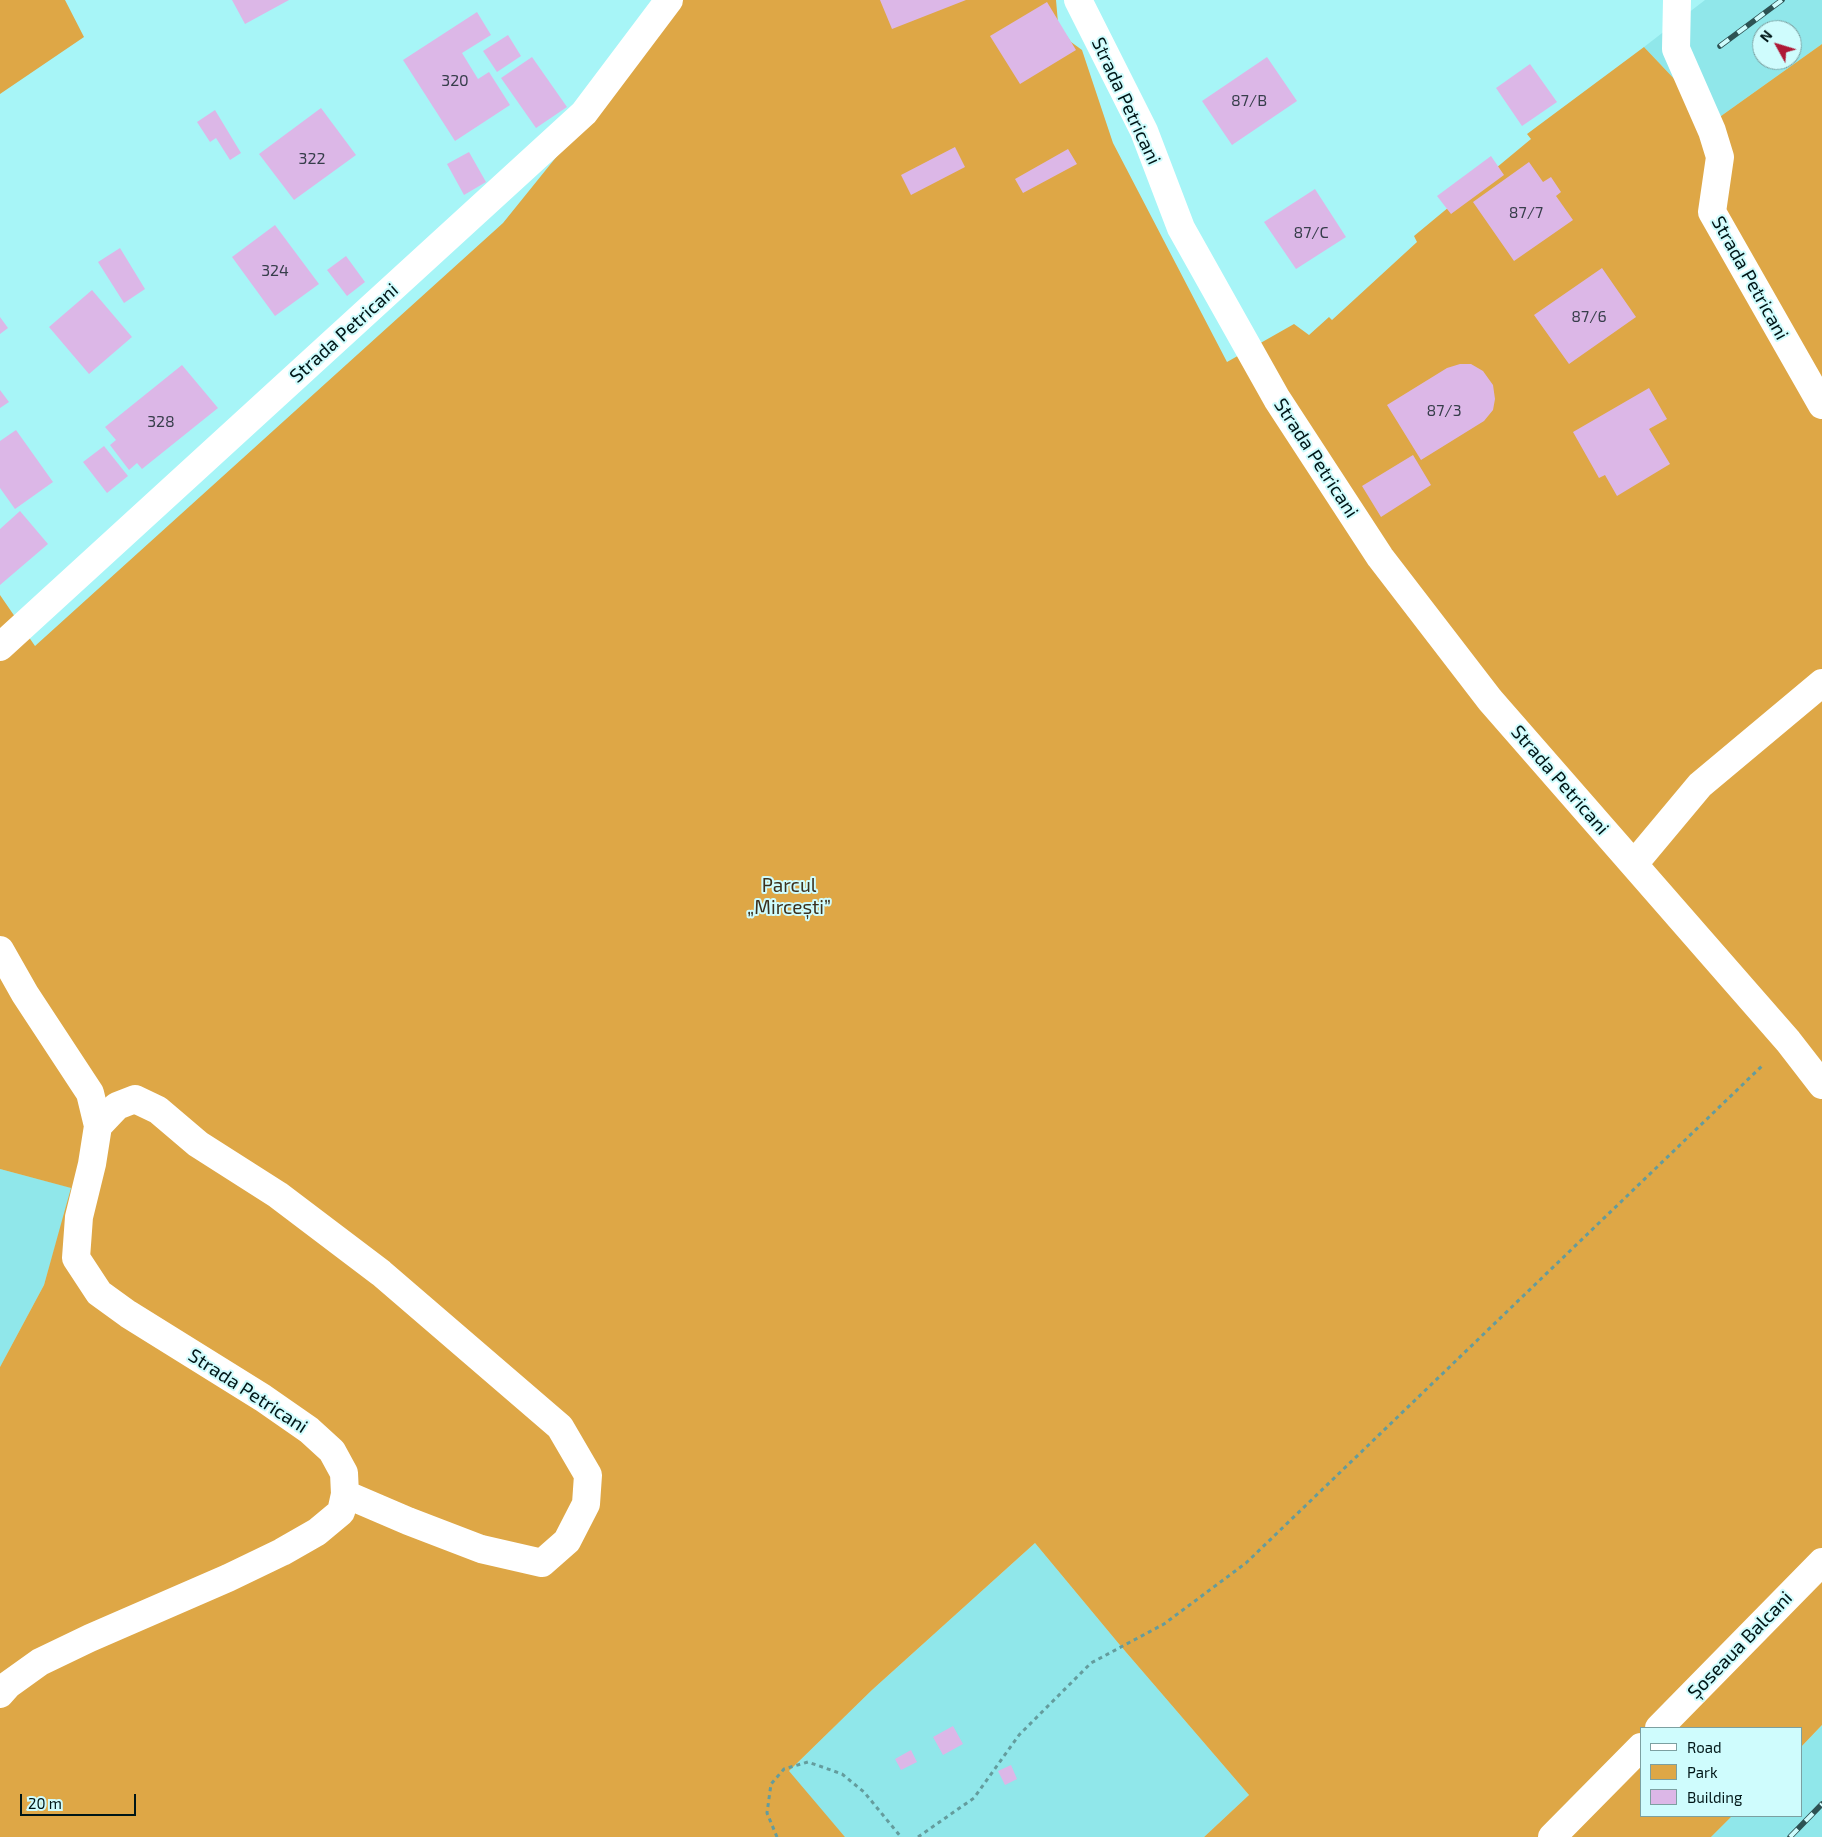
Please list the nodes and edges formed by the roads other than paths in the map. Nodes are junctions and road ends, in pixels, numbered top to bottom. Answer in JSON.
{"nodes":[{"id":1,"x":669,"y":0,"type":"edge"},
{"id":2,"x":1078,"y":0,"type":"edge"},
{"id":3,"x":1677,"y":0,"type":"edge"},
{"id":4,"x":1822,"y":406,"type":"edge"},
{"id":5,"x":0,"y":647,"type":"edge"},
{"id":6,"x":1822,"y":682,"type":"edge"},
{"id":7,"x":1634,"y":864,"type":"junction"},
{"id":8,"x":0,"y":950,"type":"edge"},
{"id":9,"x":1822,"y":1085,"type":"edge"},
{"id":10,"x":98,"y":1126,"type":"junction"},
{"id":11,"x":345,"y":1494,"type":"junction"},
{"id":12,"x":1822,"y":1562,"type":"edge"},
{"id":13,"x":0,"y":1694,"type":"edge"},
{"id":14,"x":1660,"y":1727,"type":"edge"},
{"id":15,"x":1640,"y":1748,"type":"edge"},
{"id":16,"x":1552,"y":1837,"type":"edge"}],
"edges":[{"from":1,"to":5,"type":"street","name":"Strada Petricani"},
{"from":2,"to":7,"type":"street","name":"Strada Petricani"},
{"from":3,"to":4,"type":"street","name":"Strada Petricani"},
{"from":6,"to":7,"type":"street"},
{"from":7,"to":9,"type":"street","name":"Strada Petricani"},
{"from":8,"to":10,"type":"street","name":"Strada Petricani"},
{"from":10,"to":11,"type":"street","name":"Strada Petricani"},
{"from":10,"to":11,"type":"street"},
{"from":11,"to":13,"type":"street","name":"Strada Petricani"},
{"from":12,"to":14,"type":"street","name":"Șoseaua Balcani"},
{"from":15,"to":16,"type":"street"}]}
